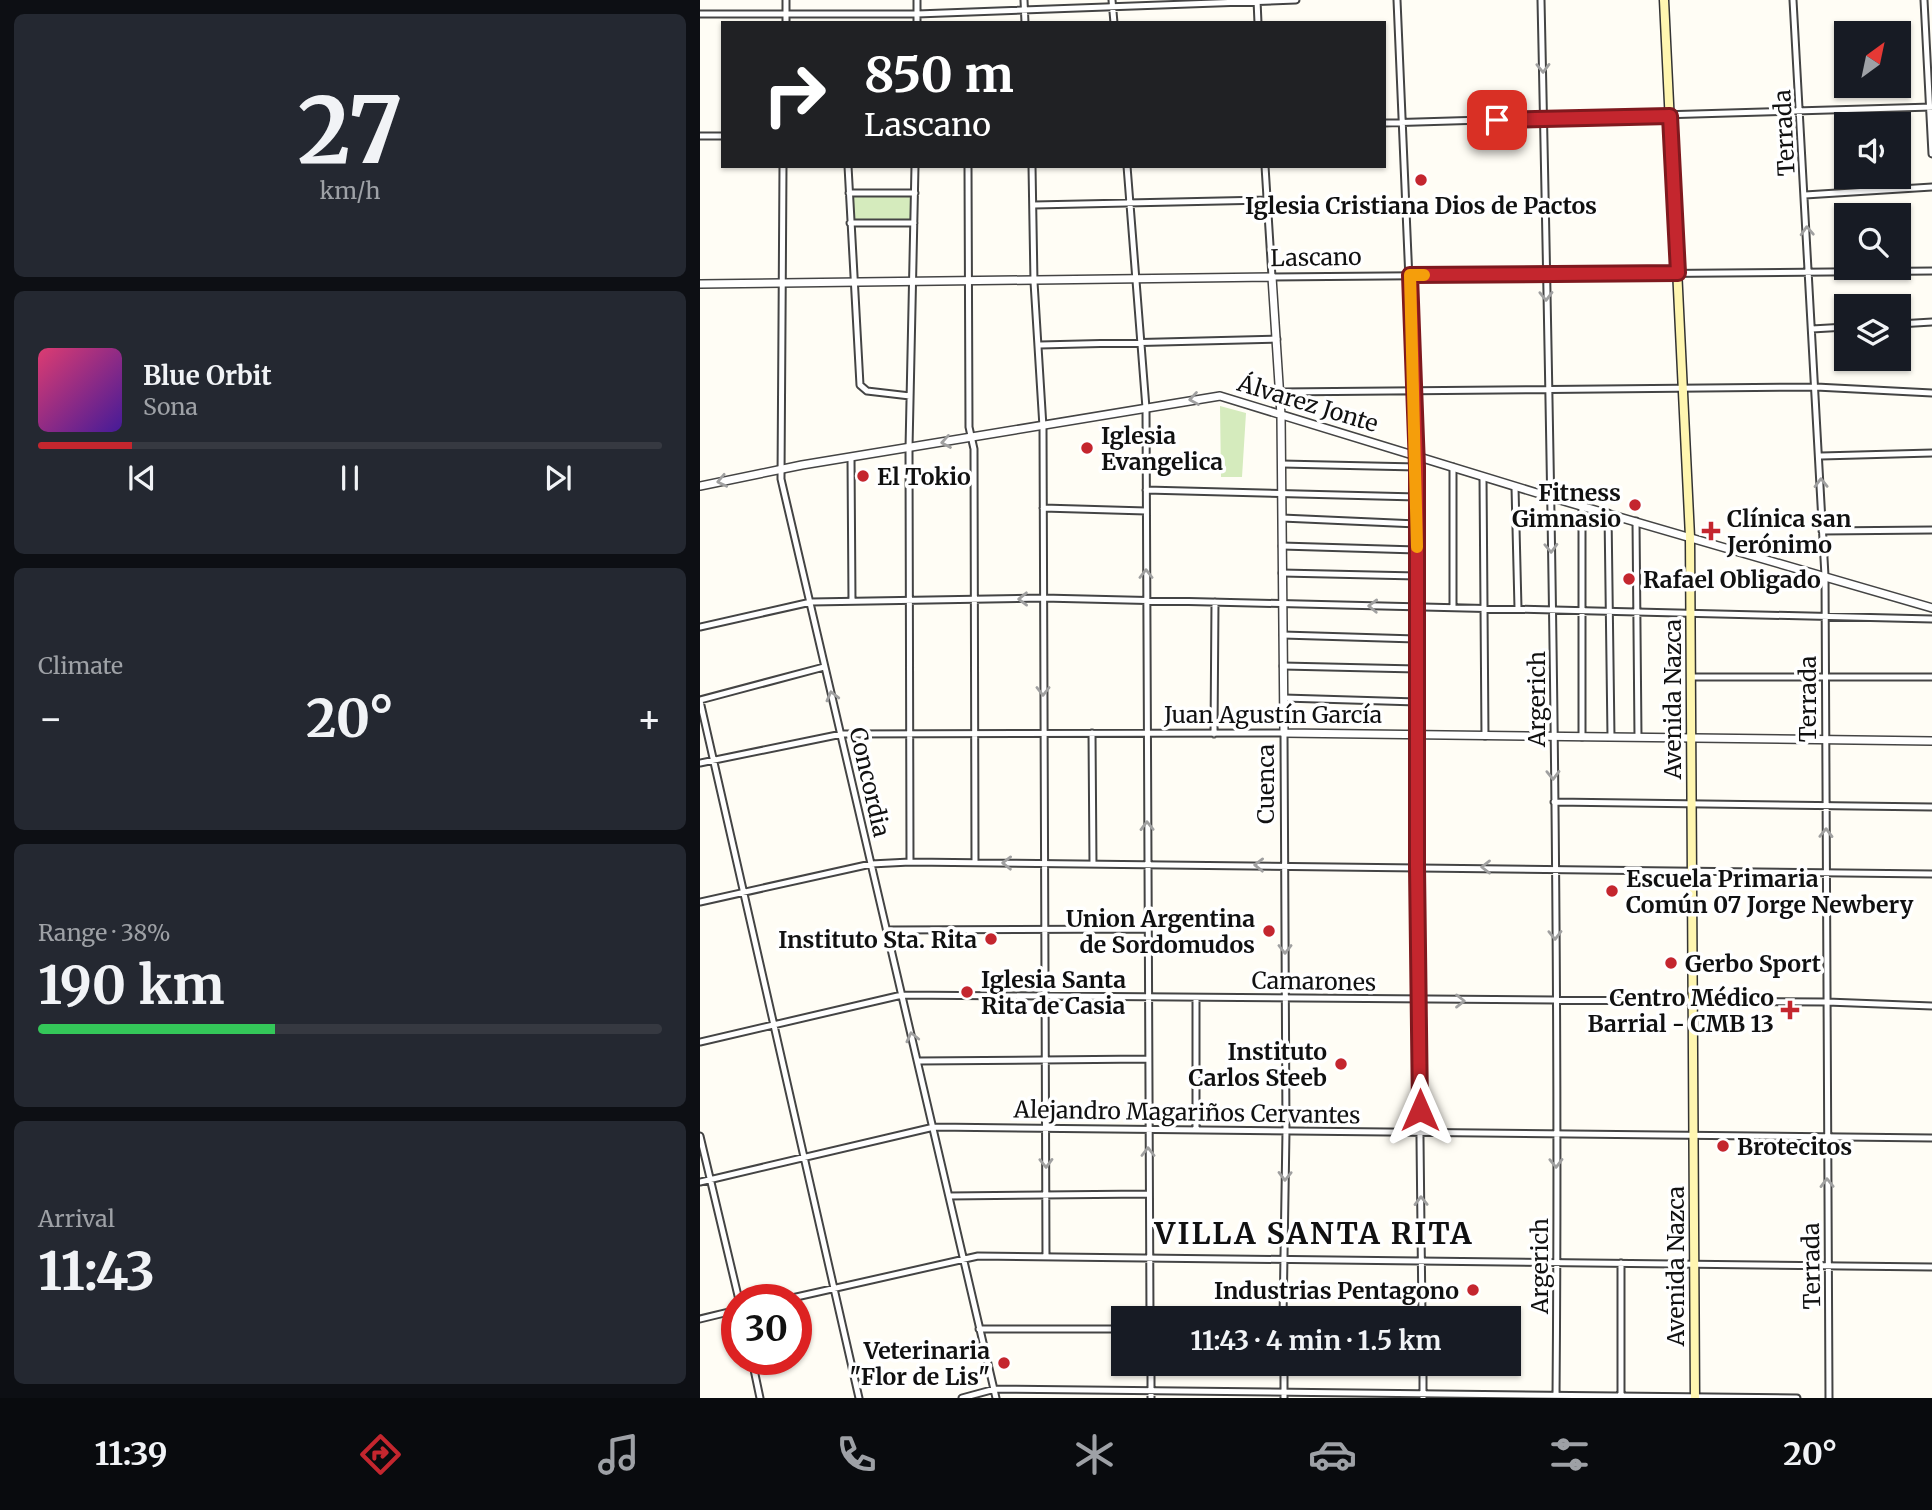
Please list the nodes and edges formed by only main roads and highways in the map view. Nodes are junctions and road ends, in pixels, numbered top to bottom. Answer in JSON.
{"nodes":[{"id":1,"x":1664,"y":0,"type":"edge"},
{"id":2,"x":1695,"y":1397,"type":"edge"}],
"edges":[{"from":1,"to":2,"type":"main road","name":"Avenida Nazca"}]}
